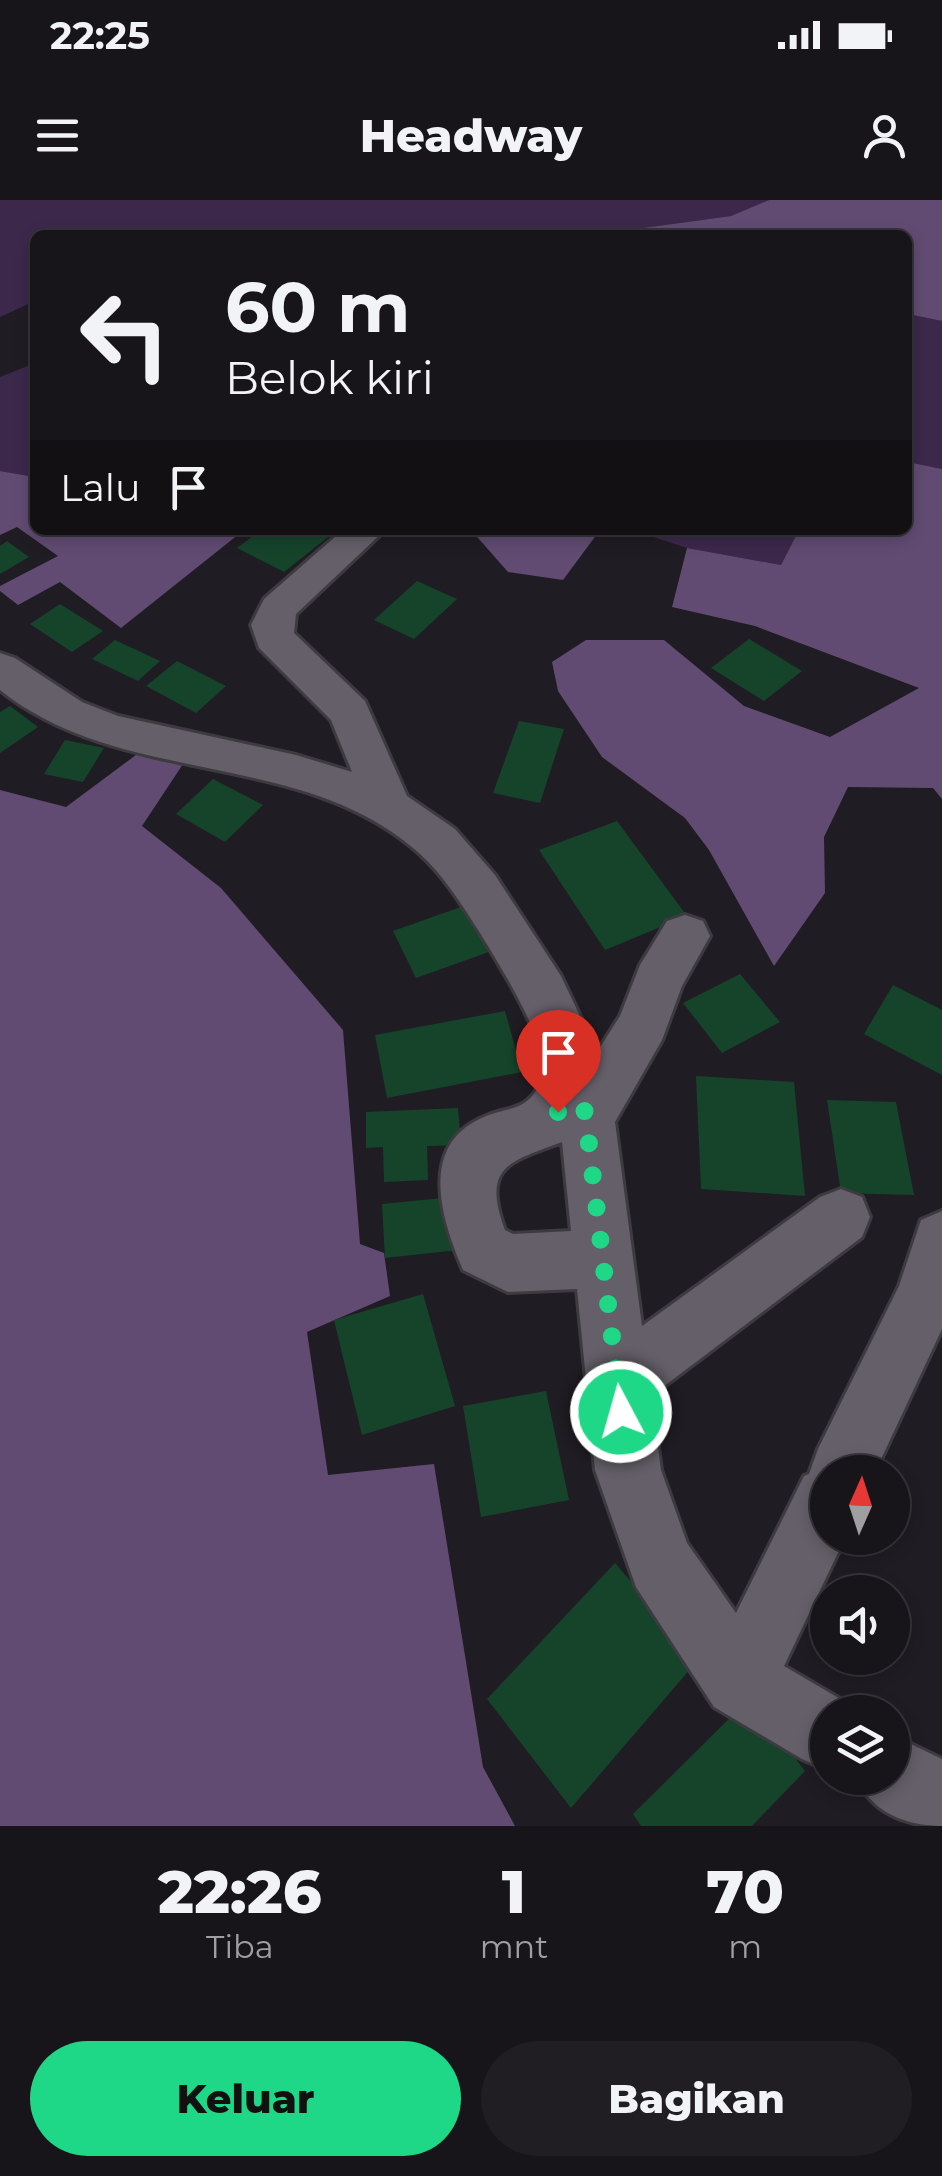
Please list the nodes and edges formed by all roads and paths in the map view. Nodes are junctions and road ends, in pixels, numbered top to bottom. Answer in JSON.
{"nodes":[{"id":1,"x":360,"y":535,"type":"edge"},
{"id":2,"x":0,"y":668,"type":"edge"},
{"id":3,"x":388,"y":806,"type":"junction"},
{"id":4,"x":685,"y":936,"type":"dead end"},
{"id":5,"x":581,"y":1092,"type":"junction"},
{"id":6,"x":841,"y":1217,"type":"dead end"},
{"id":7,"x":604,"y":1259,"type":"junction"},
{"id":8,"x":937,"y":1274,"type":"edge"},
{"id":9,"x":617,"y":1383,"type":"junction"},
{"id":10,"x":849,"y":1455,"type":"edge"},
{"id":11,"x":810,"y":1537,"type":"edge"},
{"id":12,"x":740,"y":1682,"type":"junction"},
{"id":13,"x":810,"y":1723,"type":"edge"},
{"id":14,"x":910,"y":1782,"type":"edge"},
{"id":15,"x":942,"y":1801,"type":"edge"}],
"edges":[{"from":1,"to":3,"type":"street"},
{"from":2,"to":3,"type":"street"},
{"from":3,"to":5,"type":"street"},
{"from":4,"to":5,"type":"street"},
{"from":5,"to":7,"type":"street"},
{"from":5,"to":7,"type":"street"},
{"from":6,"to":9,"type":"street"},
{"from":7,"to":9,"type":"street"},
{"from":8,"to":10,"type":"street"},
{"from":9,"to":12,"type":"street"},
{"from":11,"to":12,"type":"street"},
{"from":12,"to":13,"type":"street"},
{"from":14,"to":15,"type":"street"}]}
